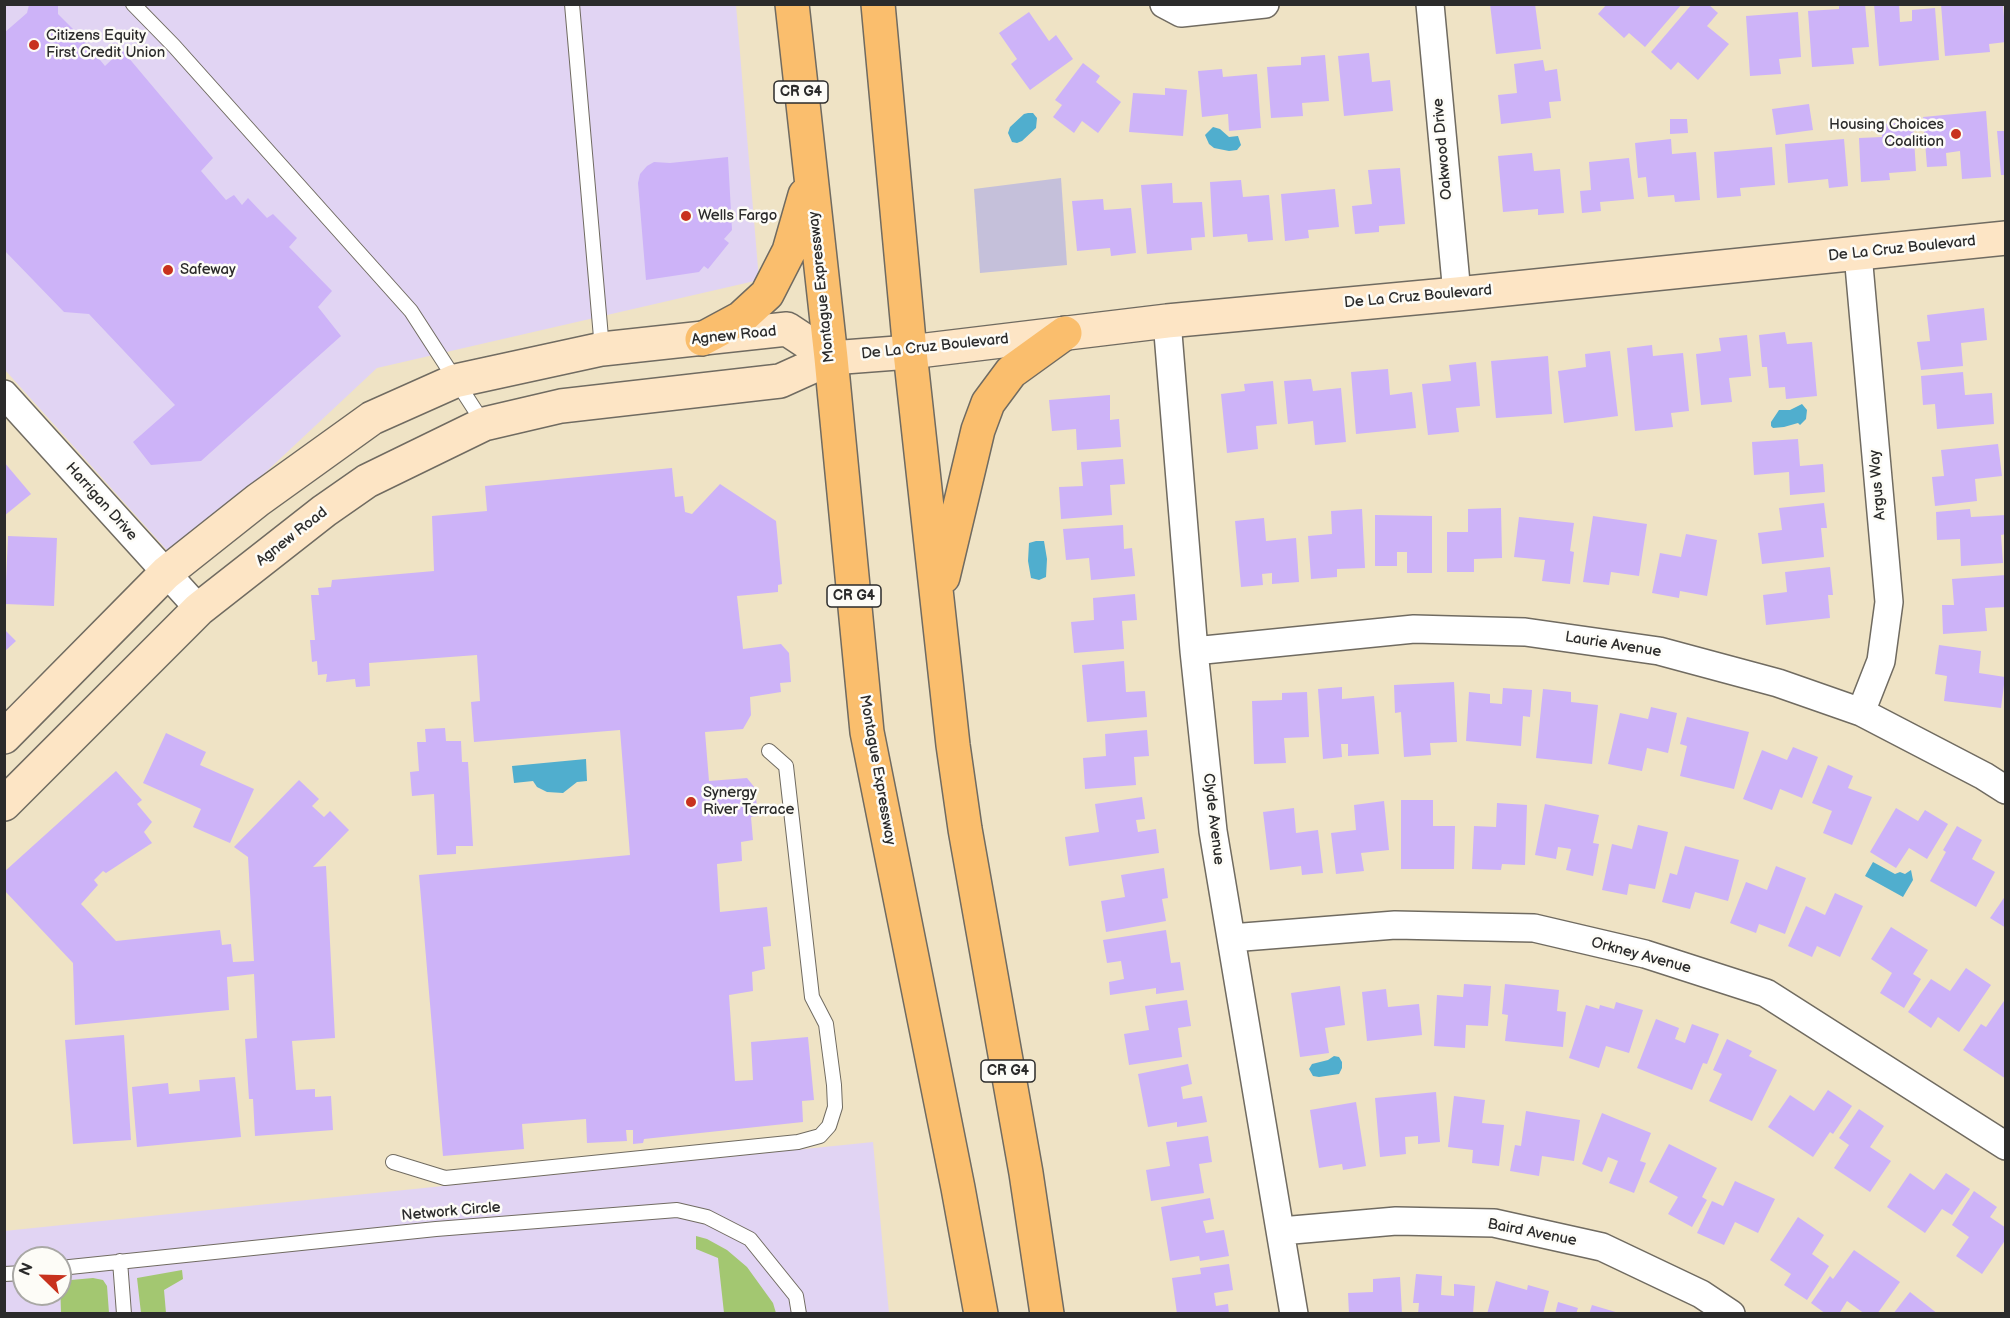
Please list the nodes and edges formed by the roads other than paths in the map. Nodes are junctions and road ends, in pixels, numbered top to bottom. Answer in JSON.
{"nodes":[{"id":1,"x":133,"y":4,"type":"edge"},
{"id":2,"x":572,"y":4,"type":"edge"},
{"id":3,"x":792,"y":4,"type":"edge"},
{"id":4,"x":878,"y":4,"type":"edge"},
{"id":5,"x":1164,"y":4,"type":"edge"},
{"id":6,"x":1265,"y":4,"type":"edge"},
{"id":7,"x":1430,"y":4,"type":"edge"},
{"id":8,"x":810,"y":179,"type":"junction"},
{"id":9,"x":2006,"y":238,"type":"edge"},
{"id":10,"x":1858,"y":254,"type":"junction"},
{"id":11,"x":1457,"y":294,"type":"junction"},
{"id":12,"x":1167,"y":321,"type":"junction"},
{"id":13,"x":1065,"y":333,"type":"junction"},
{"id":14,"x":702,"y":339,"type":"junction"},
{"id":15,"x":602,"y":349,"type":"junction"},
{"id":16,"x":910,"y":352,"type":"junction"},
{"id":17,"x":831,"y":358,"type":"junction"},
{"id":18,"x":455,"y":381,"type":"junction"},
{"id":19,"x":4,"y":394,"type":"edge"},
{"id":20,"x":484,"y":424,"type":"junction"},
{"id":21,"x":166,"y":573,"type":"junction"},
{"id":22,"x":938,"y":599,"type":"junction"},
{"id":23,"x":199,"y":609,"type":"junction"},
{"id":24,"x":1194,"y":651,"type":"junction"},
{"id":25,"x":1862,"y":712,"type":"junction"},
{"id":26,"x":4,"y":737,"type":"edge"},
{"id":27,"x":769,"y":751,"type":"dead end"},
{"id":28,"x":2006,"y":790,"type":"edge"},
{"id":29,"x":4,"y":804,"type":"edge"},
{"id":30,"x":1231,"y":938,"type":"junction"},
{"id":31,"x":2006,"y":1146,"type":"edge"},
{"id":32,"x":393,"y":1162,"type":"dead end"},
{"id":33,"x":1281,"y":1231,"type":"junction"},
{"id":34,"x":120,"y":1262,"type":"junction"},
{"id":35,"x":72,"y":1267,"type":"edge"},
{"id":36,"x":124,"y":1314,"type":"edge"},
{"id":37,"x":799,"y":1314,"type":"edge"},
{"id":38,"x":981,"y":1314,"type":"edge"},
{"id":39,"x":1047,"y":1314,"type":"edge"},
{"id":40,"x":1294,"y":1314,"type":"edge"},
{"id":41,"x":1731,"y":1314,"type":"edge"}],
"edges":[{"from":1,"to":18,"type":"lane"},
{"from":2,"to":15,"type":"lane"},
{"from":3,"to":8,"type":"highway","name":"Montague Expressway","number":"CR G4"},
{"from":4,"to":16,"type":"highway","number":"CR G4"},
{"from":5,"to":6,"type":"street"},
{"from":7,"to":11,"type":"street","name":"Oakwood Drive"},
{"from":8,"to":14,"type":"highway"},
{"from":8,"to":17,"type":"highway","name":"Montague Expressway","number":"CR G4"},
{"from":9,"to":10,"type":"main road","name":"De La Cruz Boulevard"},
{"from":10,"to":11,"type":"main road","name":"De La Cruz Boulevard"},
{"from":10,"to":25,"type":"street","name":"Argus Way"},
{"from":11,"to":12,"type":"main road","name":"De La Cruz Boulevard"},
{"from":12,"to":13,"type":"main road","name":"De La Cruz Boulevard"},
{"from":12,"to":24,"type":"street","name":"Clyde Avenue"},
{"from":13,"to":16,"type":"main road","name":"De La Cruz Boulevard"},
{"from":13,"to":22,"type":"highway"},
{"from":14,"to":15,"type":"main road","name":"Agnew Road"},
{"from":14,"to":17,"type":"main road","name":"Agnew Road"},
{"from":15,"to":18,"type":"main road","name":"Agnew Road"},
{"from":16,"to":17,"type":"main road","name":"De La Cruz Boulevard"},
{"from":16,"to":22,"type":"highway","number":"CR G4"},
{"from":17,"to":20,"type":"main road","name":"Agnew Road"},
{"from":17,"to":38,"type":"highway","name":"Montague Expressway","number":"CR G4"},
{"from":18,"to":20,"type":"lane"},
{"from":18,"to":21,"type":"main road","name":"Agnew Road"},
{"from":19,"to":21,"type":"street","name":"Harrigan Drive"},
{"from":20,"to":23,"type":"main road","name":"Agnew Road"},
{"from":21,"to":23,"type":"street","name":"Harrigan Drive"},
{"from":21,"to":26,"type":"main road","name":"Agnew Road"},
{"from":22,"to":39,"type":"highway","number":"CR G4"},
{"from":23,"to":29,"type":"main road","name":"Agnew Road"},
{"from":24,"to":25,"type":"street","name":"Laurie Avenue"},
{"from":24,"to":30,"type":"street","name":"Clyde Avenue"},
{"from":25,"to":28,"type":"street","name":"Laurie Avenue"},
{"from":27,"to":32,"type":"lane"},
{"from":30,"to":31,"type":"street","name":"Orkney Avenue"},
{"from":30,"to":33,"type":"street","name":"Clyde Avenue"},
{"from":33,"to":40,"type":"street","name":"Clyde Avenue"},
{"from":33,"to":41,"type":"street","name":"Baird Avenue"},
{"from":34,"to":35,"type":"lane","name":"Network Circle"},
{"from":34,"to":36,"type":"lane"},
{"from":34,"to":37,"type":"lane","name":"Network Circle"}]}
